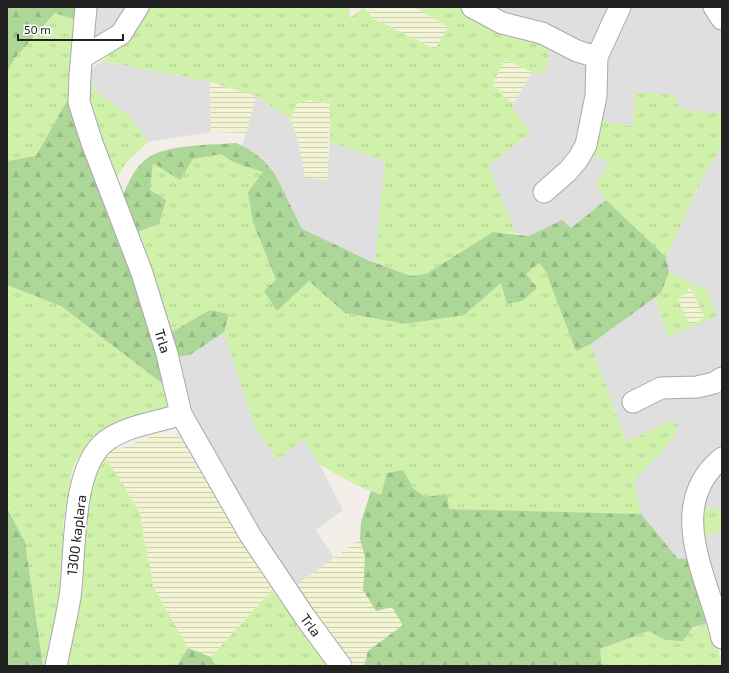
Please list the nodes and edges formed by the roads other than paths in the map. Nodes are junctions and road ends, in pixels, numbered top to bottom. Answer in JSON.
{"nodes":[{"id":1,"x":86,"y":7,"type":"edge"},
{"id":2,"x":138,"y":7,"type":"edge"},
{"id":3,"x":472,"y":7,"type":"edge"},
{"id":4,"x":620,"y":7,"type":"edge"},
{"id":5,"x":714,"y":7,"type":"edge"},
{"id":6,"x":722,"y":19,"type":"edge"},
{"id":7,"x":83,"y":57,"type":"junction"},
{"id":8,"x":597,"y":57,"type":"junction"},
{"id":9,"x":544,"y":192,"type":"dead end"},
{"id":10,"x":722,"y":378,"type":"edge"},
{"id":11,"x":633,"y":402,"type":"dead end"},
{"id":12,"x":181,"y":414,"type":"junction"},
{"id":13,"x":722,"y":458,"type":"edge"},
{"id":14,"x":722,"y":638,"type":"edge"},
{"id":15,"x":56,"y":666,"type":"edge"},
{"id":16,"x":341,"y":666,"type":"edge"}],
"edges":[{"from":1,"to":7,"type":"street","name":"Trla"},
{"from":2,"to":7,"type":"street"},
{"from":3,"to":8,"type":"street"},
{"from":4,"to":8,"type":"street"},
{"from":5,"to":6,"type":"street"},
{"from":7,"to":12,"type":"street","name":"Trla"},
{"from":8,"to":9,"type":"street"},
{"from":10,"to":11,"type":"street"},
{"from":12,"to":15,"type":"street","name":"1300 kaplara"},
{"from":12,"to":16,"type":"street","name":"Trla"},
{"from":13,"to":14,"type":"street"}]}
